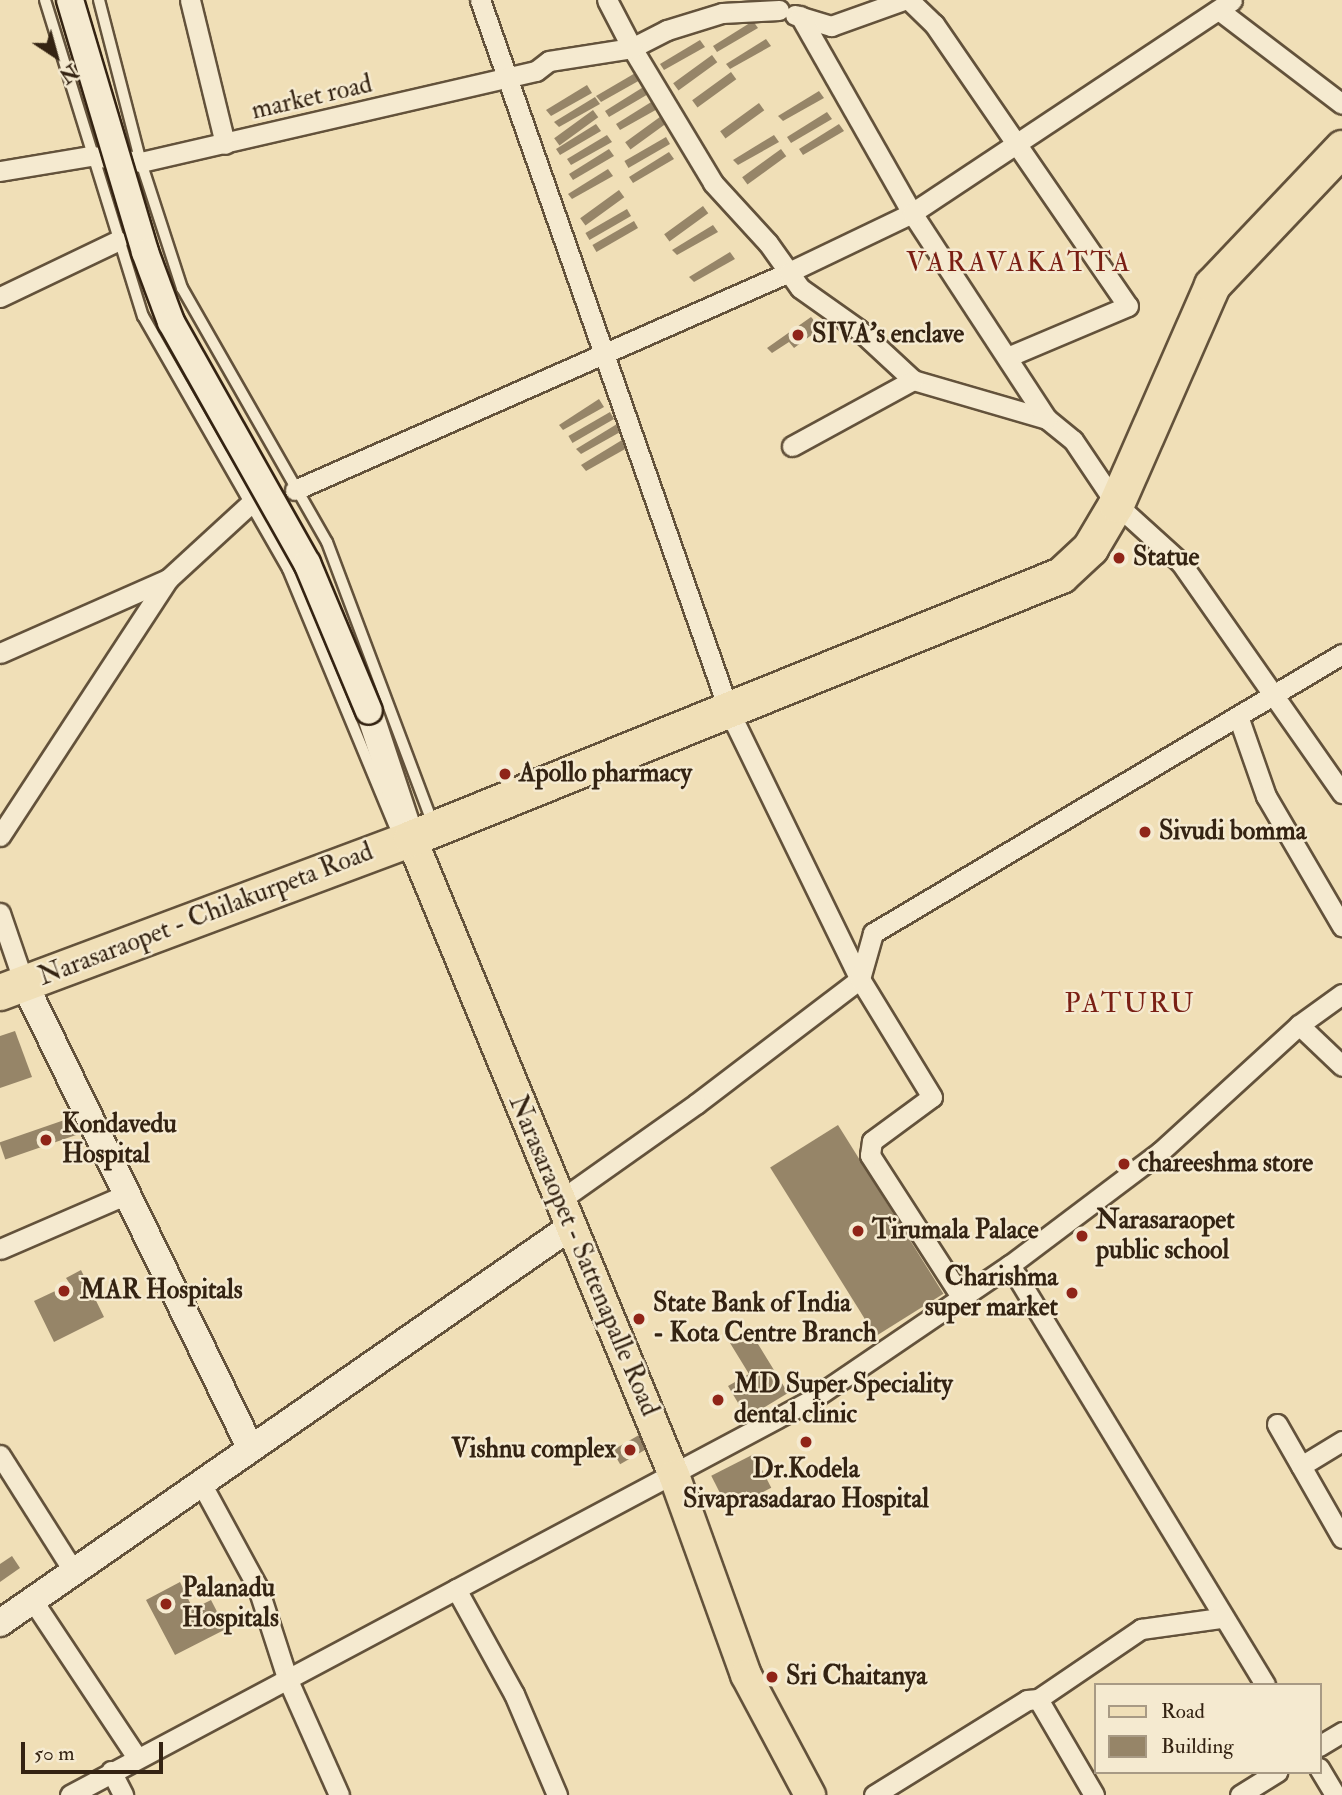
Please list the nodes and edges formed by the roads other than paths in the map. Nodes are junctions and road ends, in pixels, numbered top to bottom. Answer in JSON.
{"nodes":[{"id":1,"x":45,"y":0,"type":"edge"},
{"id":2,"x":70,"y":0,"type":"edge"},
{"id":3,"x":99,"y":0,"type":"edge"},
{"id":4,"x":190,"y":0,"type":"edge"},
{"id":5,"x":480,"y":0,"type":"edge"},
{"id":6,"x":607,"y":0,"type":"edge"},
{"id":7,"x":906,"y":0,"type":"edge"},
{"id":8,"x":776,"y":5,"type":"edge"},
{"id":9,"x":1226,"y":5,"type":"edge"},
{"id":10,"x":800,"y":16,"type":"junction"},
{"id":11,"x":632,"y":48,"type":"junction"},
{"id":12,"x":507,"y":77,"type":"junction"},
{"id":13,"x":1342,"y":104,"type":"edge"},
{"id":14,"x":225,"y":144,"type":"junction"},
{"id":15,"x":1017,"y":144,"type":"junction"},
{"id":16,"x":1342,"y":148,"type":"edge"},
{"id":17,"x":91,"y":156,"type":"junction"},
{"id":18,"x":141,"y":162,"type":"junction"},
{"id":19,"x":0,"y":171,"type":"edge"},
{"id":20,"x":912,"y":213,"type":"junction"},
{"id":21,"x":117,"y":240,"type":"junction"},
{"id":22,"x":789,"y":272,"type":"junction"},
{"id":23,"x":0,"y":297,"type":"edge"},
{"id":24,"x":604,"y":355,"type":"junction"},
{"id":25,"x":1007,"y":357,"type":"junction"},
{"id":26,"x":913,"y":380,"type":"junction"},
{"id":27,"x":1047,"y":419,"type":"junction"},
{"id":28,"x":792,"y":446,"type":"dead end"},
{"id":29,"x":295,"y":490,"type":"junction"},
{"id":30,"x":252,"y":502,"type":"junction"},
{"id":31,"x":1116,"y":504,"type":"junction"},
{"id":32,"x":168,"y":579,"type":"junction"},
{"id":33,"x":0,"y":653,"type":"edge"},
{"id":34,"x":1342,"y":654,"type":"edge"},
{"id":35,"x":1275,"y":698,"type":"junction"},
{"id":36,"x":729,"y":710,"type":"junction"},
{"id":37,"x":1239,"y":719,"type":"junction"},
{"id":38,"x":1342,"y":793,"type":"edge"},
{"id":39,"x":0,"y":836,"type":"edge"},
{"id":40,"x":415,"y":836,"type":"junction"},
{"id":41,"x":0,"y":913,"type":"edge"},
{"id":42,"x":1342,"y":926,"type":"edge"},
{"id":43,"x":860,"y":979,"type":"junction"},
{"id":44,"x":12,"y":988,"type":"edge"},
{"id":45,"x":1342,"y":995,"type":"edge"},
{"id":46,"x":1299,"y":1025,"type":"junction"},
{"id":47,"x":1342,"y":1066,"type":"edge"},
{"id":48,"x":127,"y":1194,"type":"junction"},
{"id":49,"x":564,"y":1214,"type":"junction"},
{"id":50,"x":0,"y":1249,"type":"edge"},
{"id":51,"x":1010,"y":1265,"type":"junction"},
{"id":52,"x":962,"y":1298,"type":"junction"},
{"id":53,"x":1278,"y":1424,"type":"dead end"},
{"id":54,"x":1342,"y":1441,"type":"edge"},
{"id":55,"x":251,"y":1449,"type":"junction"},
{"id":56,"x":0,"y":1455,"type":"edge"},
{"id":57,"x":1301,"y":1466,"type":"junction"},
{"id":58,"x":674,"y":1475,"type":"junction"},
{"id":59,"x":201,"y":1483,"type":"junction"},
{"id":60,"x":1342,"y":1538,"type":"edge"},
{"id":61,"x":74,"y":1572,"type":"junction"},
{"id":62,"x":456,"y":1589,"type":"junction"},
{"id":63,"x":33,"y":1601,"type":"junction"},
{"id":64,"x":1220,"y":1618,"type":"junction"},
{"id":65,"x":0,"y":1623,"type":"edge"},
{"id":66,"x":286,"y":1678,"type":"junction"},
{"id":67,"x":1264,"y":1683,"type":"edge"},
{"id":68,"x":1038,"y":1699,"type":"junction"},
{"id":69,"x":1342,"y":1732,"type":"edge"},
{"id":70,"x":1321,"y":1745,"type":"edge"},
{"id":71,"x":136,"y":1756,"type":"junction"},
{"id":72,"x":111,"y":1771,"type":"junction"},
{"id":73,"x":1321,"y":1771,"type":"edge"},
{"id":74,"x":1274,"y":1774,"type":"edge"},
{"id":75,"x":70,"y":1795,"type":"edge"},
{"id":76,"x":122,"y":1795,"type":"edge"},
{"id":77,"x":339,"y":1795,"type":"edge"},
{"id":78,"x":557,"y":1795,"type":"edge"},
{"id":79,"x":810,"y":1795,"type":"edge"},
{"id":80,"x":874,"y":1795,"type":"edge"},
{"id":81,"x":1094,"y":1795,"type":"edge"},
{"id":82,"x":1240,"y":1795,"type":"edge"},
{"id":83,"x":1335,"y":1795,"type":"edge"}],
"edges":[{"from":1,"to":17,"type":"lane"},
{"from":2,"to":40,"type":"main road","name":"Narasaraopet - Sattenapalle Road","bridge":true},
{"from":3,"to":18,"type":"lane"},
{"from":4,"to":14,"type":"street"},
{"from":5,"to":12,"type":"street"},
{"from":6,"to":11,"type":"street"},
{"from":7,"to":10,"type":"street","name":"market road"},
{"from":7,"to":15,"type":"street"},
{"from":8,"to":10,"type":"street","name":"market road"},
{"from":8,"to":11,"type":"street","name":"market road"},
{"from":9,"to":13,"type":"street"},
{"from":9,"to":15,"type":"street"},
{"from":10,"to":20,"type":"street"},
{"from":11,"to":12,"type":"street","name":"market road"},
{"from":11,"to":22,"type":"street"},
{"from":12,"to":14,"type":"street","name":"market road"},
{"from":12,"to":24,"type":"street"},
{"from":14,"to":18,"type":"street","name":"market road"},
{"from":15,"to":20,"type":"street"},
{"from":15,"to":25,"type":"street"},
{"from":16,"to":31,"type":"highway","name":"Narasaraopet - Chilakurpeta Road"},
{"from":17,"to":18,"type":"street","name":"market road"},
{"from":17,"to":19,"type":"street","name":"market road"},
{"from":17,"to":21,"type":"lane"},
{"from":18,"to":29,"type":"lane"},
{"from":20,"to":22,"type":"street"},
{"from":20,"to":25,"type":"street"},
{"from":21,"to":23,"type":"street"},
{"from":21,"to":30,"type":"lane"},
{"from":22,"to":24,"type":"street"},
{"from":22,"to":26,"type":"street"},
{"from":24,"to":29,"type":"street"},
{"from":24,"to":36,"type":"street"},
{"from":25,"to":27,"type":"street"},
{"from":26,"to":27,"type":"street"},
{"from":26,"to":28,"type":"street"},
{"from":27,"to":31,"type":"street"},
{"from":29,"to":40,"type":"lane"},
{"from":30,"to":32,"type":"street"},
{"from":30,"to":40,"type":"lane"},
{"from":31,"to":35,"type":"street"},
{"from":31,"to":36,"type":"highway","name":"Narasaraopet - Chilakurpeta Road"},
{"from":32,"to":33,"type":"street"},
{"from":32,"to":39,"type":"street"},
{"from":34,"to":35,"type":"street"},
{"from":35,"to":37,"type":"street"},
{"from":35,"to":38,"type":"street"},
{"from":36,"to":40,"type":"highway","name":"Narasaraopet - Chilakurpeta Road"},
{"from":36,"to":43,"type":"street"},
{"from":37,"to":42,"type":"street"},
{"from":37,"to":43,"type":"street"},
{"from":40,"to":44,"type":"highway","name":"Narasaraopet - Chilakurpeta Road"},
{"from":40,"to":49,"type":"main road","name":"Narasaraopet - Sattenapalle Road"},
{"from":41,"to":44,"type":"street"},
{"from":43,"to":49,"type":"street"},
{"from":43,"to":52,"type":"street"},
{"from":44,"to":48,"type":"main road"},
{"from":45,"to":46,"type":"street"},
{"from":46,"to":47,"type":"street"},
{"from":46,"to":51,"type":"street"},
{"from":48,"to":50,"type":"street"},
{"from":48,"to":55,"type":"main road"},
{"from":49,"to":55,"type":"main road"},
{"from":49,"to":58,"type":"main road","name":"Narasaraopet - Sattenapalle Road"},
{"from":51,"to":52,"type":"street"},
{"from":51,"to":64,"type":"street"},
{"from":52,"to":58,"type":"street"},
{"from":53,"to":57,"type":"street"},
{"from":54,"to":57,"type":"street"},
{"from":55,"to":59,"type":"main road"},
{"from":56,"to":61,"type":"street"},
{"from":57,"to":60,"type":"street"},
{"from":58,"to":62,"type":"street"},
{"from":58,"to":79,"type":"main road","name":"Narasaraopet - Sattenapalle Road"},
{"from":59,"to":61,"type":"main road"},
{"from":59,"to":66,"type":"street"},
{"from":61,"to":63,"type":"main road"},
{"from":62,"to":66,"type":"street"},
{"from":62,"to":78,"type":"street"},
{"from":63,"to":65,"type":"main road"},
{"from":63,"to":71,"type":"street"},
{"from":64,"to":67,"type":"street"},
{"from":64,"to":68,"type":"street"},
{"from":66,"to":71,"type":"street"},
{"from":66,"to":77,"type":"street"},
{"from":68,"to":80,"type":"street"},
{"from":68,"to":81,"type":"street"},
{"from":69,"to":70,"type":"street"},
{"from":71,"to":72,"type":"street"},
{"from":72,"to":75,"type":"street"},
{"from":72,"to":76,"type":"street"},
{"from":73,"to":83,"type":"street"},
{"from":74,"to":82,"type":"street"}]}
